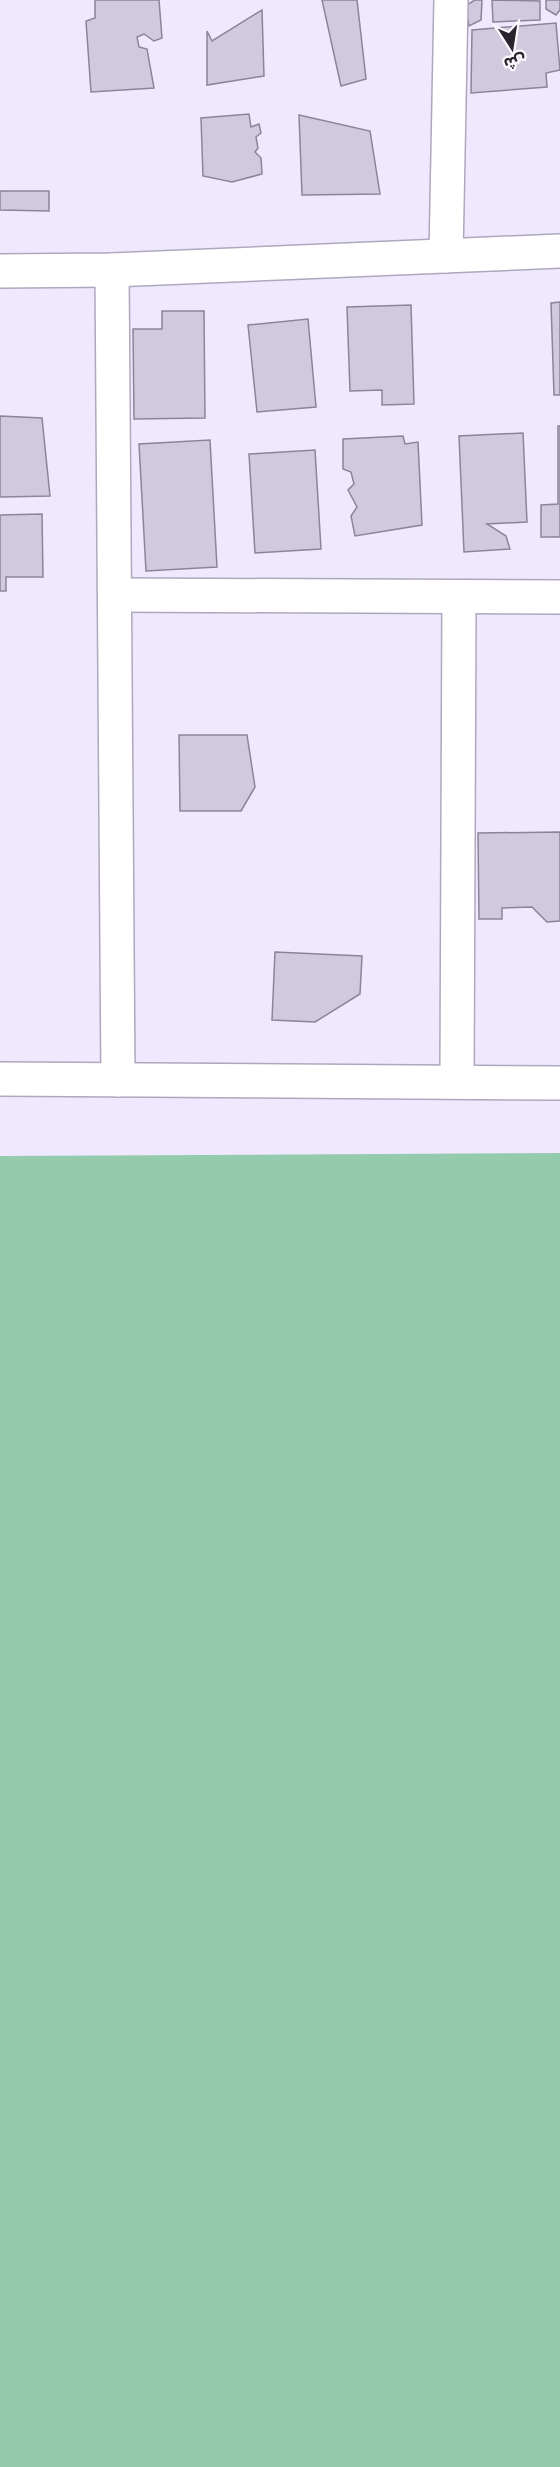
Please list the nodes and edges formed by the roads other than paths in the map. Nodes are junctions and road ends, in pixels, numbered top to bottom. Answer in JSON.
{"nodes":[{"id":1,"x":451,"y":0,"type":"edge"},
{"id":2,"x":560,"y":252,"type":"edge"},
{"id":3,"x":446,"y":256,"type":"junction"},
{"id":4,"x":112,"y":270,"type":"junction"},
{"id":5,"x":0,"y":271,"type":"edge"},
{"id":6,"x":116,"y":595,"type":"junction"},
{"id":7,"x":459,"y":597,"type":"junction"},
{"id":8,"x":560,"y":597,"type":"edge"},
{"id":9,"x":0,"y":1079,"type":"edge"},
{"id":10,"x":118,"y":1080,"type":"junction"},
{"id":11,"x":457,"y":1082,"type":"junction"},
{"id":12,"x":560,"y":1083,"type":"edge"}],
"edges":[{"from":1,"to":3,"type":"street"},
{"from":2,"to":3,"type":"street"},
{"from":3,"to":4,"type":"street"},
{"from":4,"to":5,"type":"street"},
{"from":4,"to":6,"type":"street"},
{"from":6,"to":7,"type":"street"},
{"from":6,"to":10,"type":"street"},
{"from":7,"to":8,"type":"street"},
{"from":7,"to":11,"type":"street"},
{"from":9,"to":10,"type":"street"},
{"from":10,"to":11,"type":"street"},
{"from":11,"to":12,"type":"street"}]}
